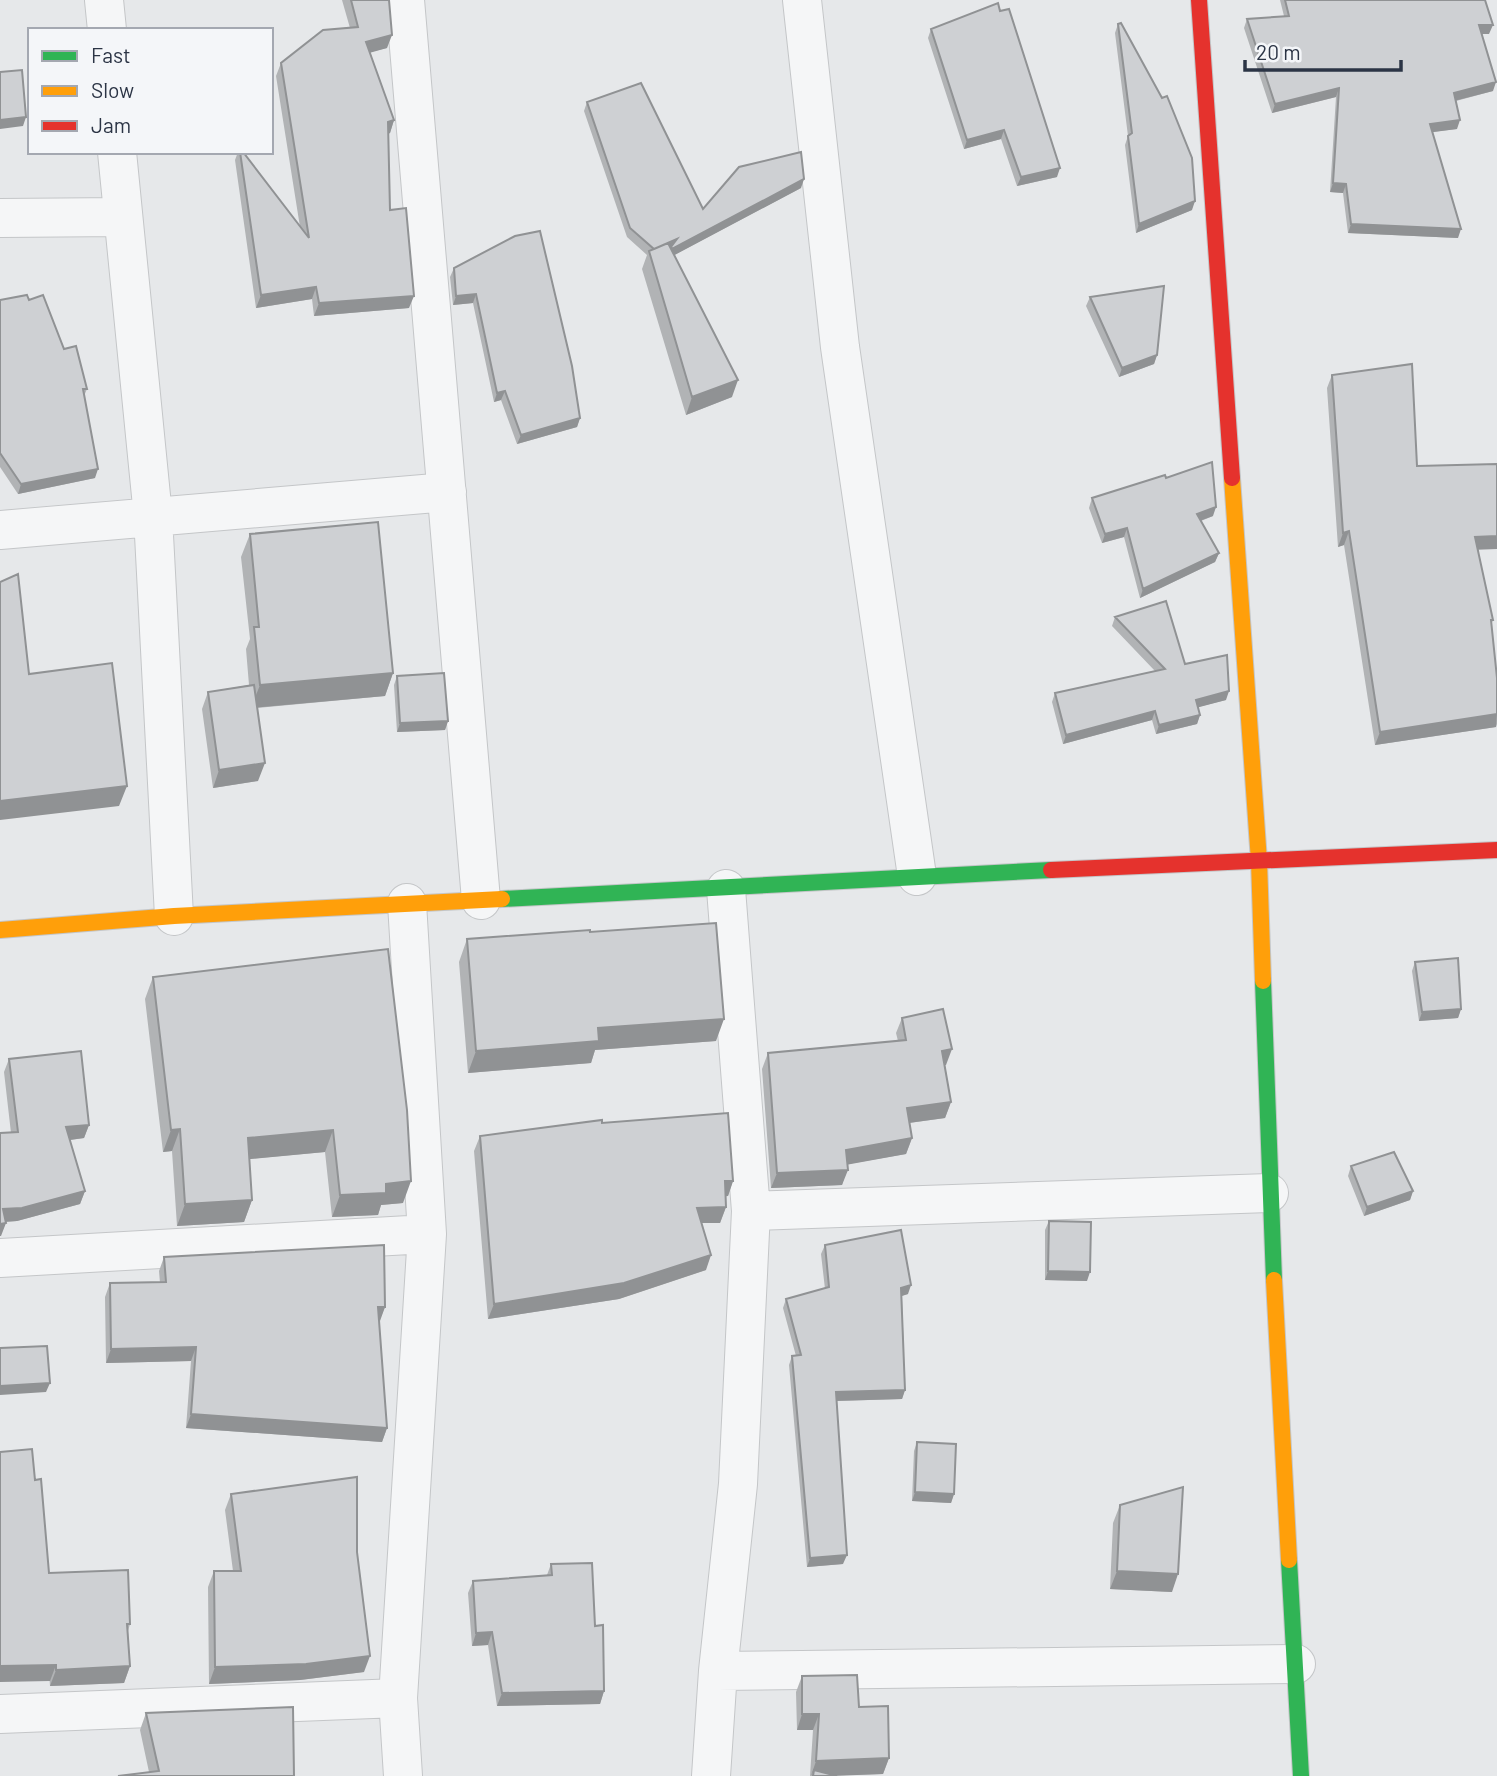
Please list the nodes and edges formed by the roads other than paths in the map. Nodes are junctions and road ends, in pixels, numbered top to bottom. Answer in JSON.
{"nodes":[{"id":1,"x":104,"y":0,"type":"edge"},
{"id":2,"x":405,"y":0,"type":"edge"},
{"id":3,"x":802,"y":0,"type":"edge"},
{"id":4,"x":1199,"y":0,"type":"edge"},
{"id":5,"x":107,"y":28,"type":"edge"},
{"id":6,"x":117,"y":154,"type":"edge"},
{"id":7,"x":122,"y":217,"type":"junction"},
{"id":8,"x":0,"y":218,"type":"edge"},
{"id":9,"x":447,"y":492,"type":"junction"},
{"id":10,"x":153,"y":516,"type":"junction"},
{"id":11,"x":0,"y":530,"type":"edge"},
{"id":12,"x":1497,"y":850,"type":"edge"},
{"id":13,"x":1259,"y":861,"type":"junction"},
{"id":14,"x":917,"y":876,"type":"junction"},
{"id":15,"x":726,"y":890,"type":"junction"},
{"id":16,"x":481,"y":900,"type":"junction"},
{"id":17,"x":407,"y":903,"type":"junction"},
{"id":18,"x":174,"y":916,"type":"junction"},
{"id":19,"x":0,"y":930,"type":"edge"},
{"id":20,"x":1269,"y":1193,"type":"junction"},
{"id":21,"x":751,"y":1211,"type":"junction"},
{"id":22,"x":427,"y":1234,"type":"junction"},
{"id":23,"x":0,"y":1258,"type":"edge"},
{"id":24,"x":1296,"y":1664,"type":"junction"},
{"id":25,"x":718,"y":1671,"type":"junction"},
{"id":26,"x":398,"y":1698,"type":"junction"},
{"id":27,"x":0,"y":1714,"type":"edge"},
{"id":28,"x":403,"y":1776,"type":"edge"},
{"id":29,"x":711,"y":1776,"type":"edge"},
{"id":30,"x":1301,"y":1776,"type":"edge"}],
"edges":[{"from":1,"to":5,"type":"street"},
{"from":2,"to":9,"type":"street"},
{"from":3,"to":14,"type":"street"},
{"from":4,"to":13,"type":"street"},
{"from":6,"to":7,"type":"street"},
{"from":7,"to":8,"type":"street"},
{"from":7,"to":10,"type":"street"},
{"from":9,"to":10,"type":"street"},
{"from":9,"to":16,"type":"street"},
{"from":10,"to":11,"type":"street"},
{"from":10,"to":18,"type":"street"},
{"from":12,"to":13,"type":"street"},
{"from":13,"to":14,"type":"street"},
{"from":13,"to":20,"type":"street"},
{"from":14,"to":15,"type":"street"},
{"from":15,"to":16,"type":"street"},
{"from":15,"to":21,"type":"street"},
{"from":16,"to":17,"type":"street"},
{"from":17,"to":18,"type":"street"},
{"from":17,"to":22,"type":"street"},
{"from":18,"to":19,"type":"street"},
{"from":20,"to":21,"type":"street"},
{"from":20,"to":24,"type":"street"},
{"from":21,"to":25,"type":"street"},
{"from":22,"to":23,"type":"street"},
{"from":22,"to":26,"type":"street"},
{"from":24,"to":25,"type":"street"},
{"from":24,"to":30,"type":"street"},
{"from":25,"to":29,"type":"street"},
{"from":26,"to":27,"type":"street"},
{"from":26,"to":28,"type":"street"}]}
